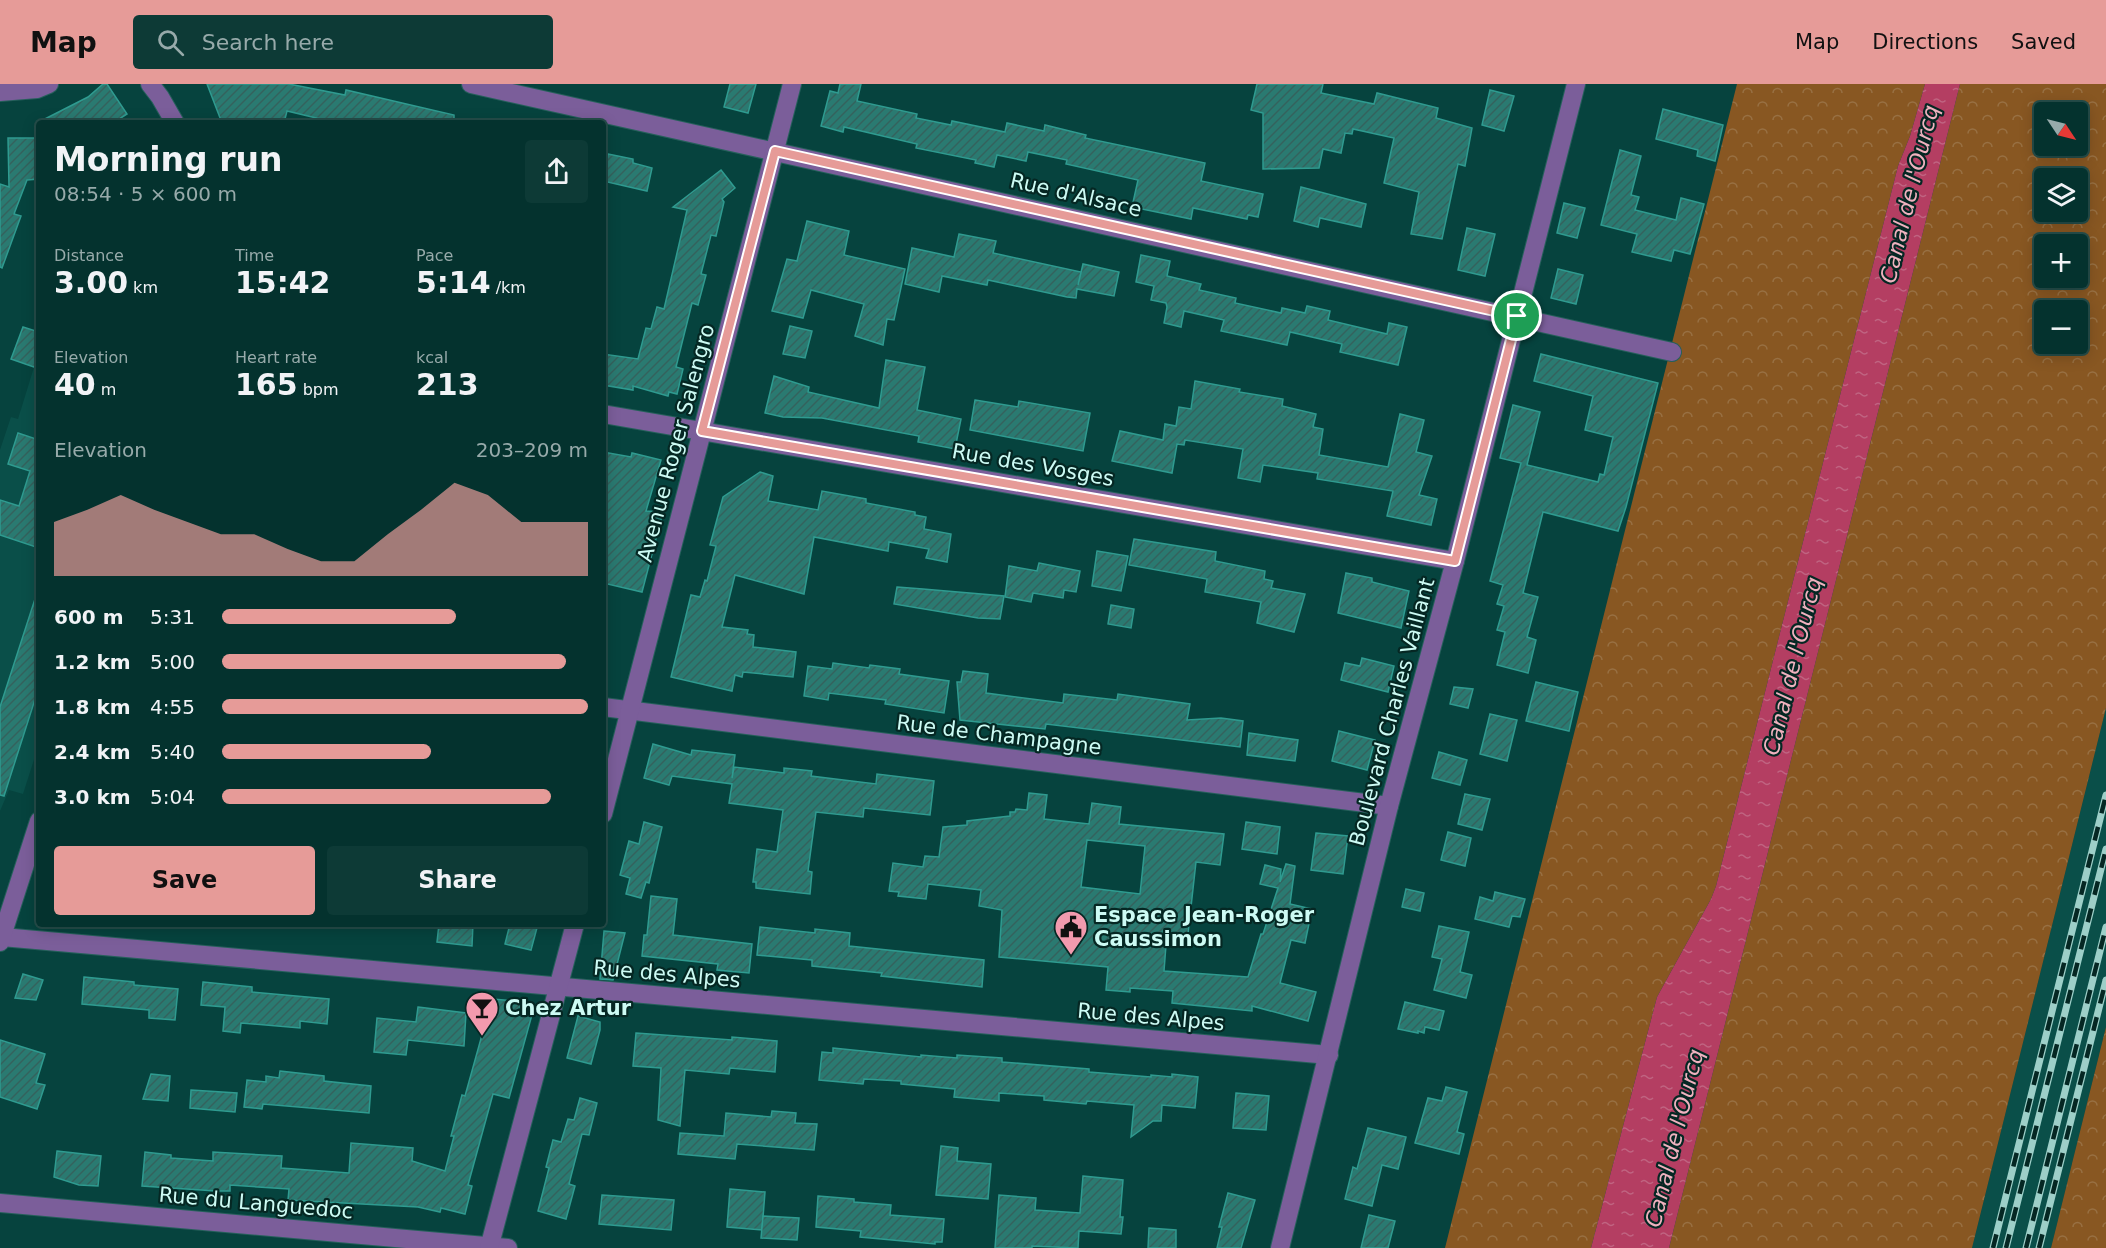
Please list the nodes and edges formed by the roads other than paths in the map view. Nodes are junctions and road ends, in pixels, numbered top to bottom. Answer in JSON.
{"nodes":[{"id":1,"x":49,"y":84,"type":"edge"},
{"id":2,"x":150,"y":84,"type":"edge"},
{"id":3,"x":471,"y":84,"type":"edge"},
{"id":4,"x":792,"y":84,"type":"edge"},
{"id":5,"x":1576,"y":84,"type":"edge"},
{"id":6,"x":0,"y":92,"type":"edge"},
{"id":7,"x":173,"y":120,"type":"edge"},
{"id":8,"x":775,"y":151,"type":"junction"},
{"id":9,"x":1517,"y":316,"type":"junction"},
{"id":10,"x":1672,"y":352,"type":"dead end"},
{"id":11,"x":606,"y":415,"type":"edge"},
{"id":12,"x":702,"y":431,"type":"junction"},
{"id":13,"x":1455,"y":561,"type":"junction"},
{"id":14,"x":606,"y":707,"type":"edge"},
{"id":15,"x":630,"y":711,"type":"junction"},
{"id":16,"x":606,"y":803,"type":"edge"},
{"id":17,"x":1389,"y":806,"type":"junction"},
{"id":18,"x":36,"y":830,"type":"edge"},
{"id":19,"x":574,"y":927,"type":"edge"},
{"id":20,"x":1,"y":939,"type":"edge"},
{"id":21,"x":558,"y":987,"type":"junction"},
{"id":22,"x":1329,"y":1055,"type":"junction"},
{"id":23,"x":0,"y":1203,"type":"edge"},
{"id":24,"x":489,"y":1247,"type":"edge"},
{"id":25,"x":508,"y":1248,"type":"edge"},
{"id":26,"x":1280,"y":1248,"type":"edge"}],
"edges":[{"from":1,"to":6,"type":"street"},
{"from":2,"to":7,"type":"street"},
{"from":3,"to":8,"type":"street","name":"Rue d'Alsace"},
{"from":4,"to":8,"type":"street","name":"Avenue Roger Salengro"},
{"from":5,"to":9,"type":"street","name":"Boulevard Charles Vaillant"},
{"from":8,"to":9,"type":"street","name":"Rue d'Alsace"},
{"from":8,"to":12,"type":"street","name":"Avenue Roger Salengro"},
{"from":9,"to":10,"type":"street","name":"Rue d'Alsace"},
{"from":9,"to":13,"type":"street","name":"Boulevard Charles Vaillant"},
{"from":11,"to":12,"type":"street","name":"Rue des Vosges"},
{"from":12,"to":13,"type":"street","name":"Rue des Vosges"},
{"from":12,"to":15,"type":"street","name":"Avenue Roger Salengro"},
{"from":13,"to":17,"type":"street","name":"Boulevard Charles Vaillant"},
{"from":14,"to":15,"type":"street","name":"Rue de Champagne"},
{"from":15,"to":16,"type":"street","name":"Avenue Roger Salengro"},
{"from":15,"to":17,"type":"street","name":"Rue de Champagne"},
{"from":17,"to":22,"type":"street","name":"Boulevard Charles Vaillant"},
{"from":18,"to":20,"type":"street"},
{"from":19,"to":21,"type":"street"},
{"from":20,"to":21,"type":"street","name":"Rue des Alpes"},
{"from":21,"to":22,"type":"street","name":"Rue des Alpes"},
{"from":21,"to":24,"type":"street"},
{"from":22,"to":26,"type":"street","name":"Boulevard Charles Vaillant"},
{"from":23,"to":24,"type":"street","name":"Rue du Languedoc"},
{"from":24,"to":25,"type":"street","name":"Rue du Languedoc"}]}
